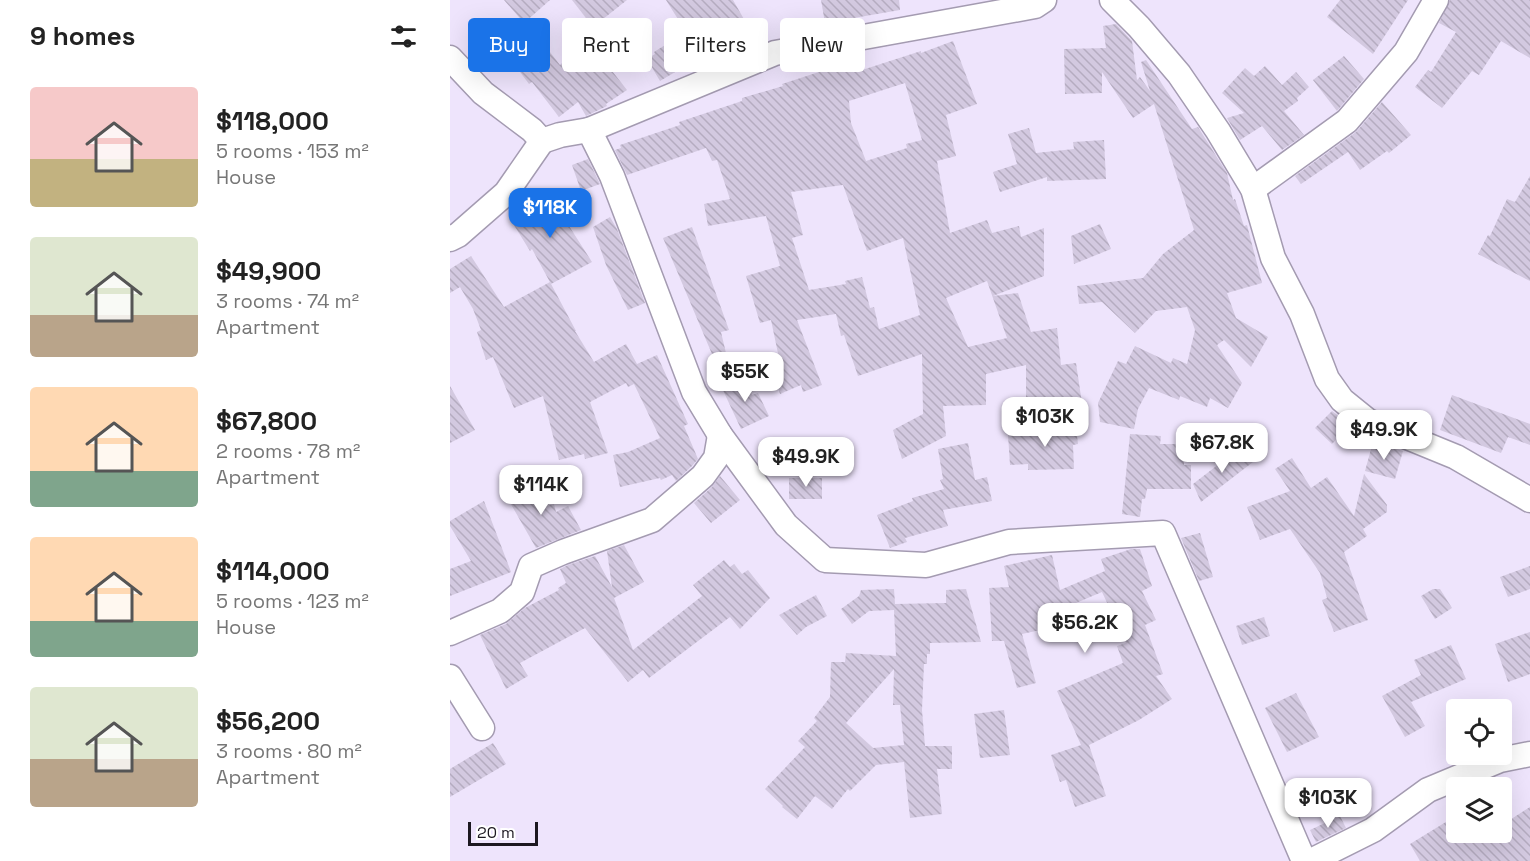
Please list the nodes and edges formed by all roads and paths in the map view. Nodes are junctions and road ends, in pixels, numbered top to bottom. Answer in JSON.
{"nodes":[{"id":1,"x":1044,"y":0,"type":"edge"},
{"id":2,"x":1112,"y":0,"type":"edge"},
{"id":3,"x":1436,"y":0,"type":"edge"},
{"id":4,"x":450,"y":58,"type":"edge"},
{"id":5,"x":589,"y":130,"type":"junction"},
{"id":6,"x":542,"y":141,"type":"junction"},
{"id":7,"x":1253,"y":189,"type":"junction"},
{"id":8,"x":450,"y":239,"type":"edge"},
{"id":9,"x":720,"y":435,"type":"junction"},
{"id":10,"x":1530,"y":500,"type":"edge"},
{"id":11,"x":450,"y":633,"type":"edge"},
{"id":12,"x":450,"y":677,"type":"edge"},
{"id":13,"x":482,"y":728,"type":"dead end"},
{"id":14,"x":1530,"y":754,"type":"edge"},
{"id":15,"x":1304,"y":861,"type":"edge"},
{"id":16,"x":1311,"y":861,"type":"edge"}],
"edges":[{"from":1,"to":5,"type":"street"},
{"from":2,"to":7,"type":"street"},
{"from":3,"to":7,"type":"street"},
{"from":4,"to":6,"type":"street"},
{"from":5,"to":6,"type":"street"},
{"from":5,"to":9,"type":"street"},
{"from":6,"to":8,"type":"street"},
{"from":7,"to":10,"type":"street"},
{"from":9,"to":11,"type":"street"},
{"from":9,"to":15,"type":"street"},
{"from":12,"to":13,"type":"street"},
{"from":14,"to":16,"type":"street"}]}
